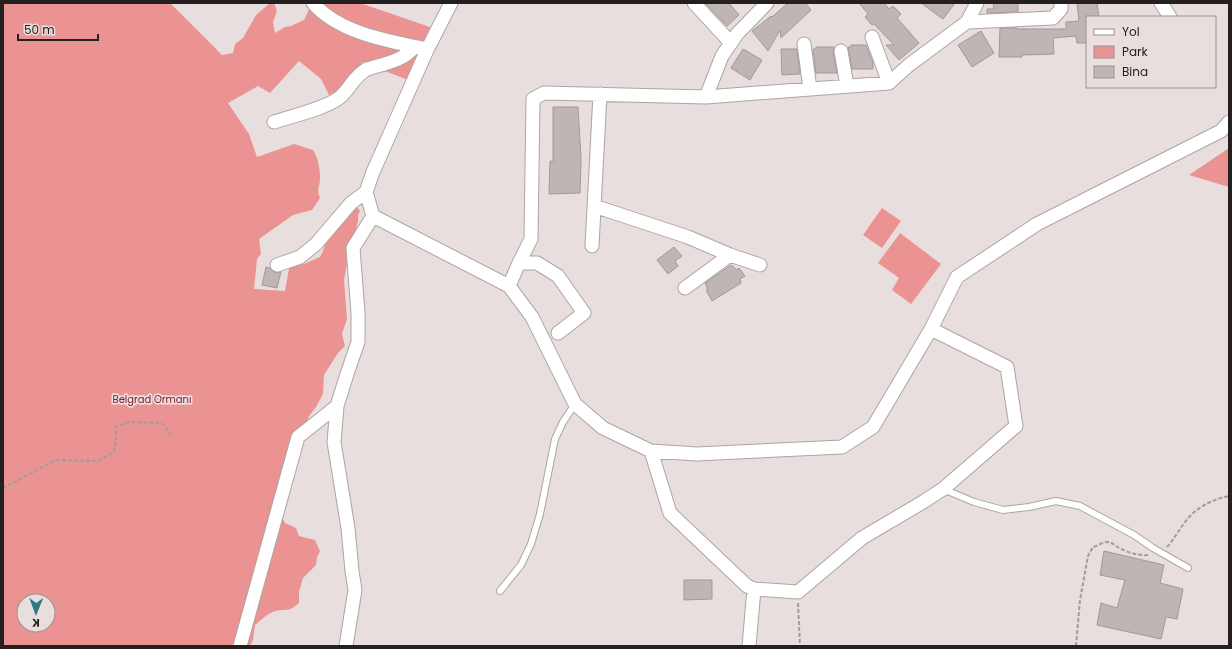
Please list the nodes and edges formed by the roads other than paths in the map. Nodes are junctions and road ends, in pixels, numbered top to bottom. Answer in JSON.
{"nodes":[{"id":1,"x":313,"y":3,"type":"edge"},
{"id":2,"x":451,"y":3,"type":"edge"},
{"id":3,"x":694,"y":3,"type":"edge"},
{"id":4,"x":767,"y":3,"type":"edge"},
{"id":5,"x":1061,"y":3,"type":"edge"},
{"id":6,"x":1161,"y":3,"type":"edge"},
{"id":7,"x":974,"y":5,"type":"edge"},
{"id":8,"x":1169,"y":16,"type":"edge"},
{"id":9,"x":967,"y":22,"type":"junction"},
{"id":10,"x":872,"y":37,"type":"dead end"},
{"id":11,"x":730,"y":43,"type":"junction"},
{"id":12,"x":804,"y":44,"type":"dead end"},
{"id":13,"x":414,"y":47,"type":"junction"},
{"id":14,"x":427,"y":50,"type":"junction"},
{"id":15,"x":841,"y":51,"type":"dead end"},
{"id":16,"x":889,"y":83,"type":"junction"},
{"id":17,"x":847,"y":86,"type":"junction"},
{"id":18,"x":810,"y":89,"type":"junction"},
{"id":19,"x":600,"y":94,"type":"junction"},
{"id":20,"x":706,"y":97,"type":"junction"},
{"id":21,"x":274,"y":122,"type":"dead end"},
{"id":22,"x":1229,"y":122,"type":"edge"},
{"id":23,"x":366,"y":192,"type":"junction"},
{"id":24,"x":594,"y":206,"type":"junction"},
{"id":25,"x":374,"y":216,"type":"junction"},
{"id":26,"x":592,"y":246,"type":"dead end"},
{"id":27,"x":730,"y":255,"type":"junction"},
{"id":28,"x":519,"y":263,"type":"junction"},
{"id":29,"x":277,"y":265,"type":"dead end"},
{"id":30,"x":760,"y":265,"type":"dead end"},
{"id":31,"x":509,"y":286,"type":"junction"},
{"id":32,"x":685,"y":288,"type":"dead end"},
{"id":33,"x":931,"y":329,"type":"junction"},
{"id":34,"x":558,"y":333,"type":"dead end"},
{"id":35,"x":575,"y":404,"type":"junction"},
{"id":36,"x":337,"y":406,"type":"junction"},
{"id":37,"x":651,"y":451,"type":"junction"},
{"id":38,"x":943,"y":489,"type":"junction"},
{"id":39,"x":1188,"y":568,"type":"dead end"},
{"id":40,"x":754,"y":589,"type":"junction"},
{"id":41,"x":500,"y":591,"type":"dead end"},
{"id":42,"x":240,"y":646,"type":"edge"},
{"id":43,"x":346,"y":646,"type":"edge"},
{"id":44,"x":749,"y":646,"type":"edge"}],
"edges":[{"from":1,"to":13,"type":"street"},
{"from":2,"to":14,"type":"street"},
{"from":3,"to":11,"type":"street"},
{"from":4,"to":11,"type":"street"},
{"from":5,"to":9,"type":"street"},
{"from":6,"to":8,"type":"street"},
{"from":7,"to":9,"type":"street"},
{"from":9,"to":16,"type":"street"},
{"from":10,"to":16,"type":"street"},
{"from":11,"to":20,"type":"street"},
{"from":12,"to":18,"type":"street"},
{"from":13,"to":14,"type":"street"},
{"from":13,"to":21,"type":"street"},
{"from":14,"to":23,"type":"street"},
{"from":15,"to":17,"type":"street"},
{"from":16,"to":17,"type":"street"},
{"from":17,"to":18,"type":"street"},
{"from":18,"to":20,"type":"street"},
{"from":19,"to":20,"type":"street"},
{"from":19,"to":24,"type":"street"},
{"from":19,"to":28,"type":"street"},
{"from":22,"to":33,"type":"street"},
{"from":23,"to":25,"type":"street"},
{"from":23,"to":29,"type":"street"},
{"from":24,"to":26,"type":"street"},
{"from":24,"to":27,"type":"street"},
{"from":25,"to":31,"type":"street"},
{"from":25,"to":36,"type":"street"},
{"from":27,"to":30,"type":"street"},
{"from":27,"to":32,"type":"street"},
{"from":28,"to":31,"type":"street"},
{"from":28,"to":34,"type":"street"},
{"from":31,"to":35,"type":"street"},
{"from":33,"to":37,"type":"street"},
{"from":33,"to":38,"type":"street"},
{"from":35,"to":37,"type":"street"},
{"from":35,"to":41,"type":"lane"},
{"from":36,"to":42,"type":"street"},
{"from":36,"to":43,"type":"street"},
{"from":37,"to":40,"type":"street"},
{"from":38,"to":39,"type":"lane"},
{"from":38,"to":40,"type":"street"},
{"from":40,"to":44,"type":"street"}]}
